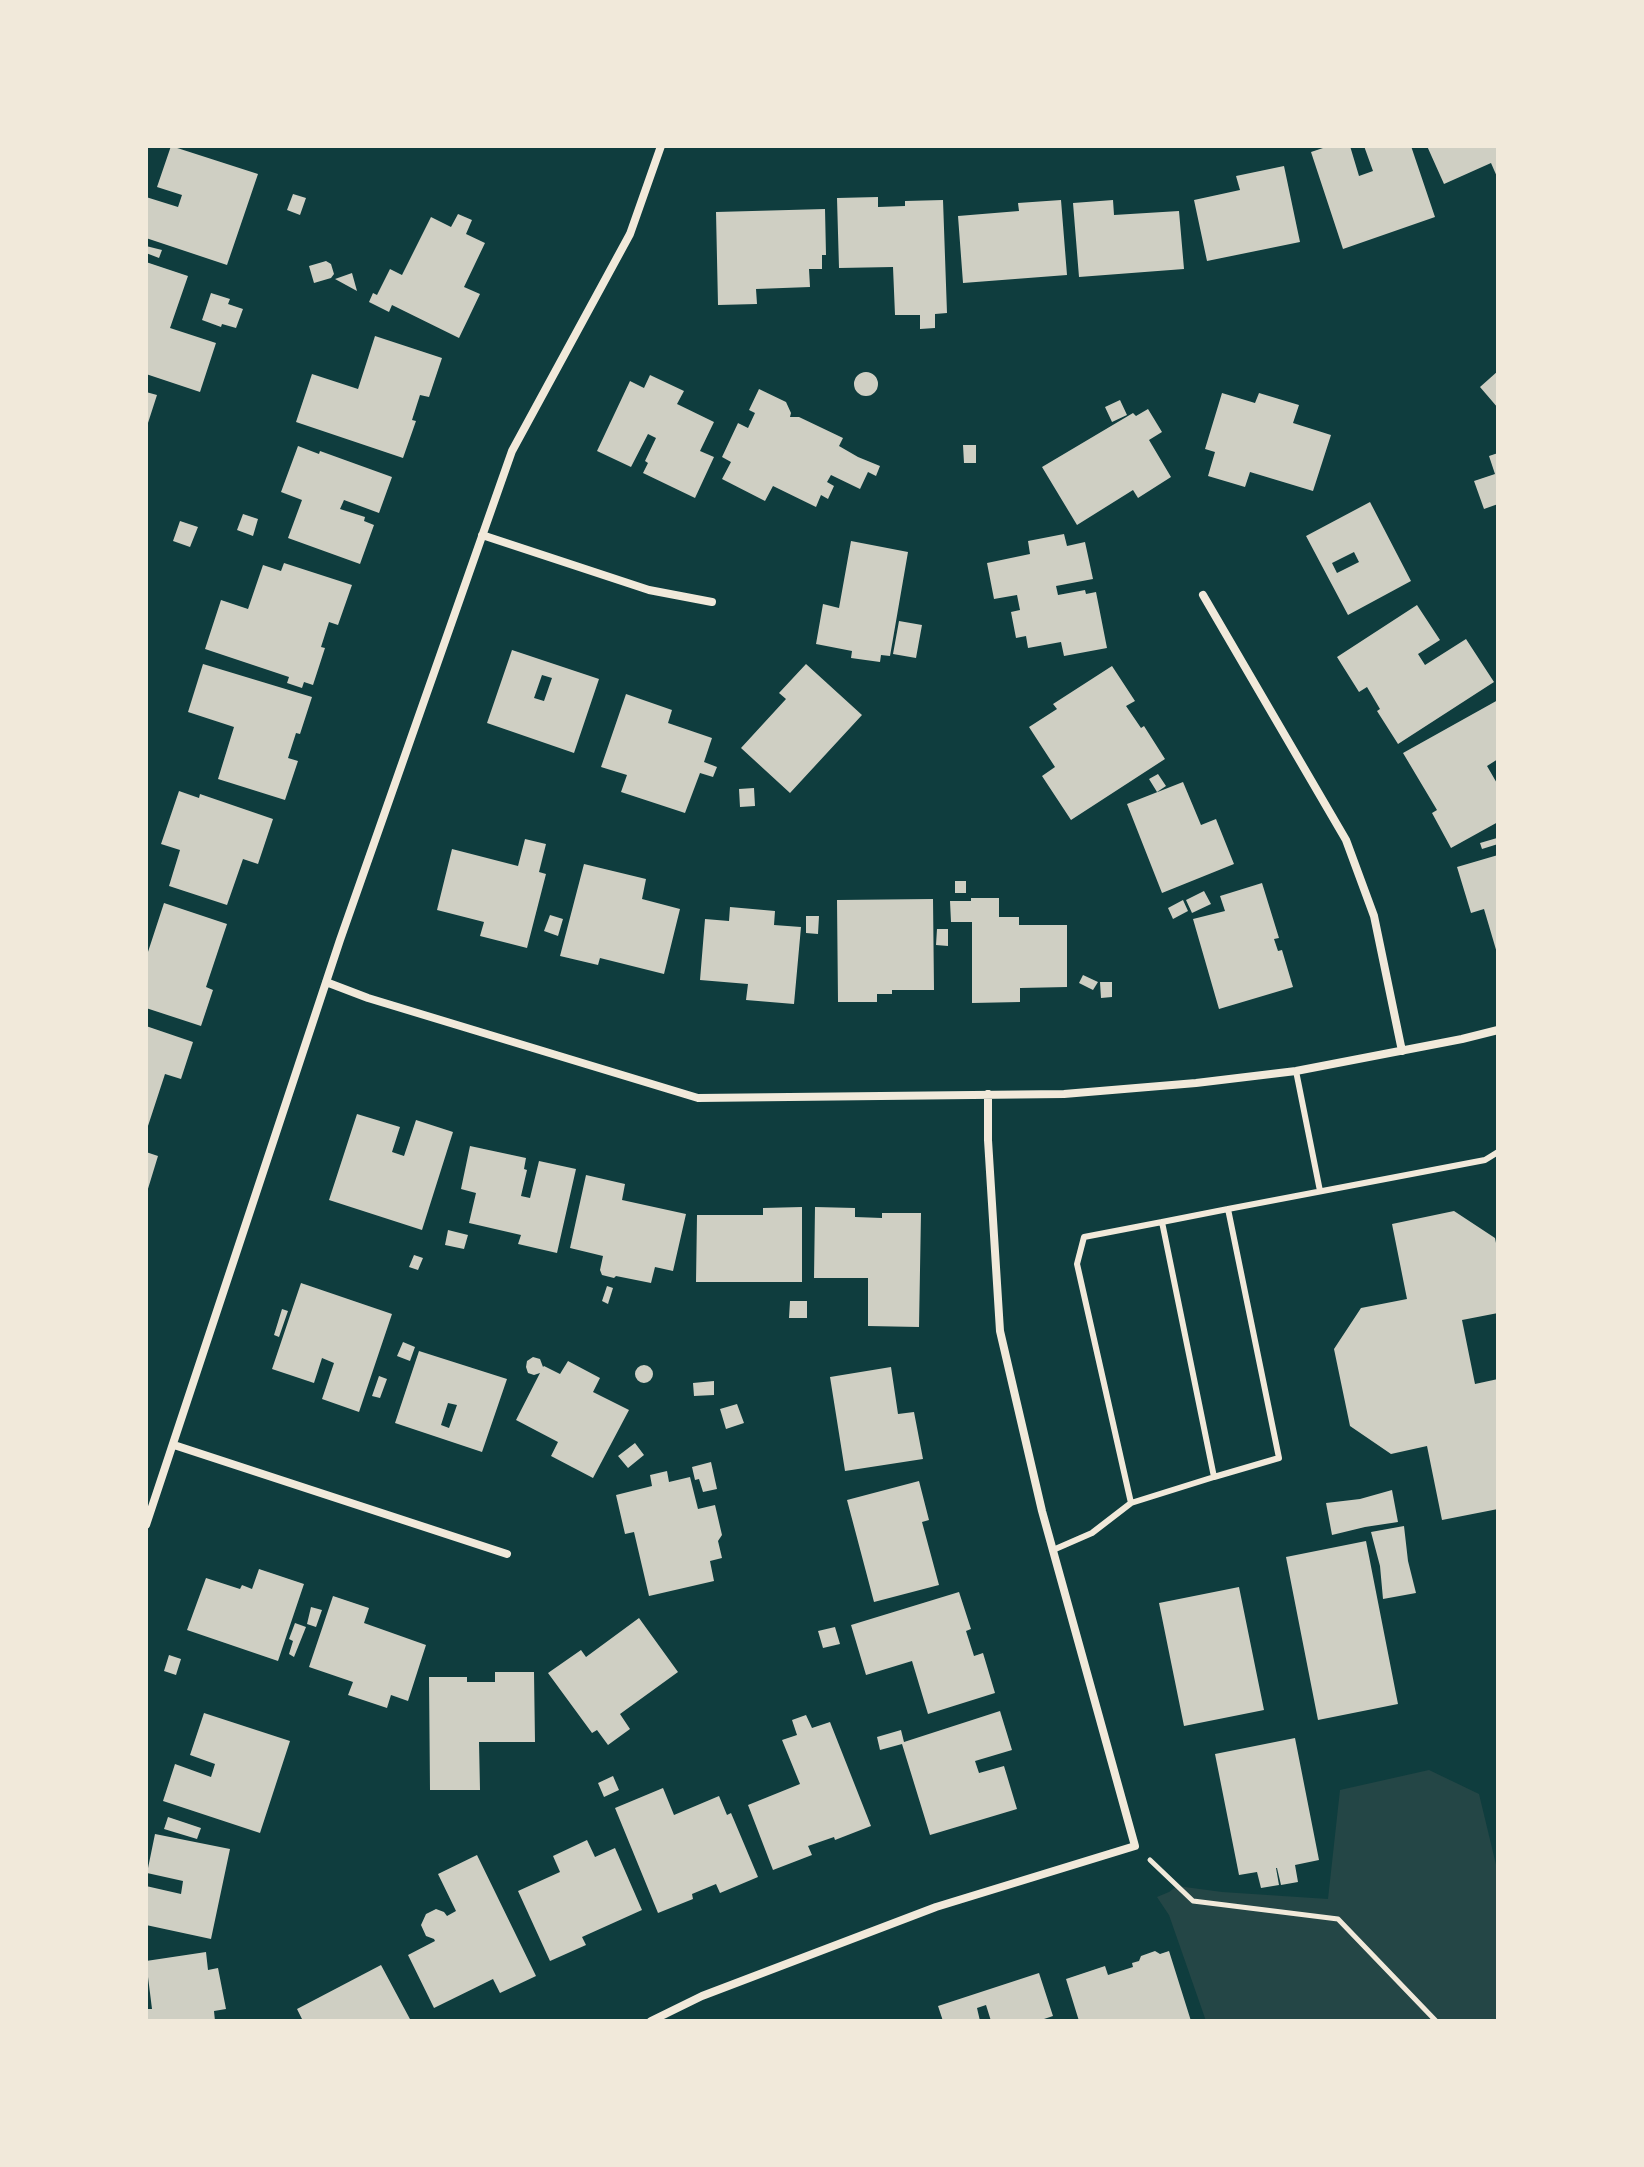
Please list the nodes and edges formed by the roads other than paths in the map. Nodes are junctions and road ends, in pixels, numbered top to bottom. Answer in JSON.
{"nodes":[{"id":1,"x":661,"y":146,"type":"edge"},
{"id":2,"x":482,"y":535,"type":"junction"},
{"id":3,"x":1203,"y":595,"type":"dead end"},
{"id":4,"x":712,"y":602,"type":"dead end"},
{"id":5,"x":326,"y":982,"type":"junction"},
{"id":6,"x":1498,"y":1030,"type":"edge"},
{"id":7,"x":1402,"y":1051,"type":"junction"},
{"id":8,"x":1296,"y":1071,"type":"junction"},
{"id":9,"x":988,"y":1094,"type":"junction"},
{"id":10,"x":1498,"y":1152,"type":"edge"},
{"id":11,"x":1320,"y":1191,"type":"junction"},
{"id":12,"x":1228,"y":1209,"type":"junction"},
{"id":13,"x":1162,"y":1222,"type":"junction"},
{"id":14,"x":174,"y":1445,"type":"junction"},
{"id":15,"x":1214,"y":1477,"type":"junction"},
{"id":16,"x":1131,"y":1503,"type":"junction"},
{"id":17,"x":146,"y":1525,"type":"edge"},
{"id":18,"x":1053,"y":1550,"type":"junction"},
{"id":19,"x":507,"y":1554,"type":"dead end"},
{"id":20,"x":651,"y":2021,"type":"edge"}],
"edges":[{"from":1,"to":2,"type":"street"},
{"from":2,"to":4,"type":"street"},
{"from":2,"to":5,"type":"street"},
{"from":3,"to":7,"type":"street"},
{"from":5,"to":9,"type":"street"},
{"from":5,"to":14,"type":"street"},
{"from":6,"to":7,"type":"street"},
{"from":7,"to":8,"type":"street"},
{"from":8,"to":9,"type":"street"},
{"from":8,"to":11,"type":"lane"},
{"from":9,"to":18,"type":"street"},
{"from":10,"to":11,"type":"lane"},
{"from":11,"to":12,"type":"lane"},
{"from":12,"to":13,"type":"lane"},
{"from":12,"to":15,"type":"lane"},
{"from":13,"to":15,"type":"lane"},
{"from":13,"to":16,"type":"lane"},
{"from":14,"to":17,"type":"street"},
{"from":14,"to":19,"type":"street"},
{"from":15,"to":16,"type":"lane"},
{"from":16,"to":18,"type":"lane"},
{"from":18,"to":20,"type":"street"}]}
